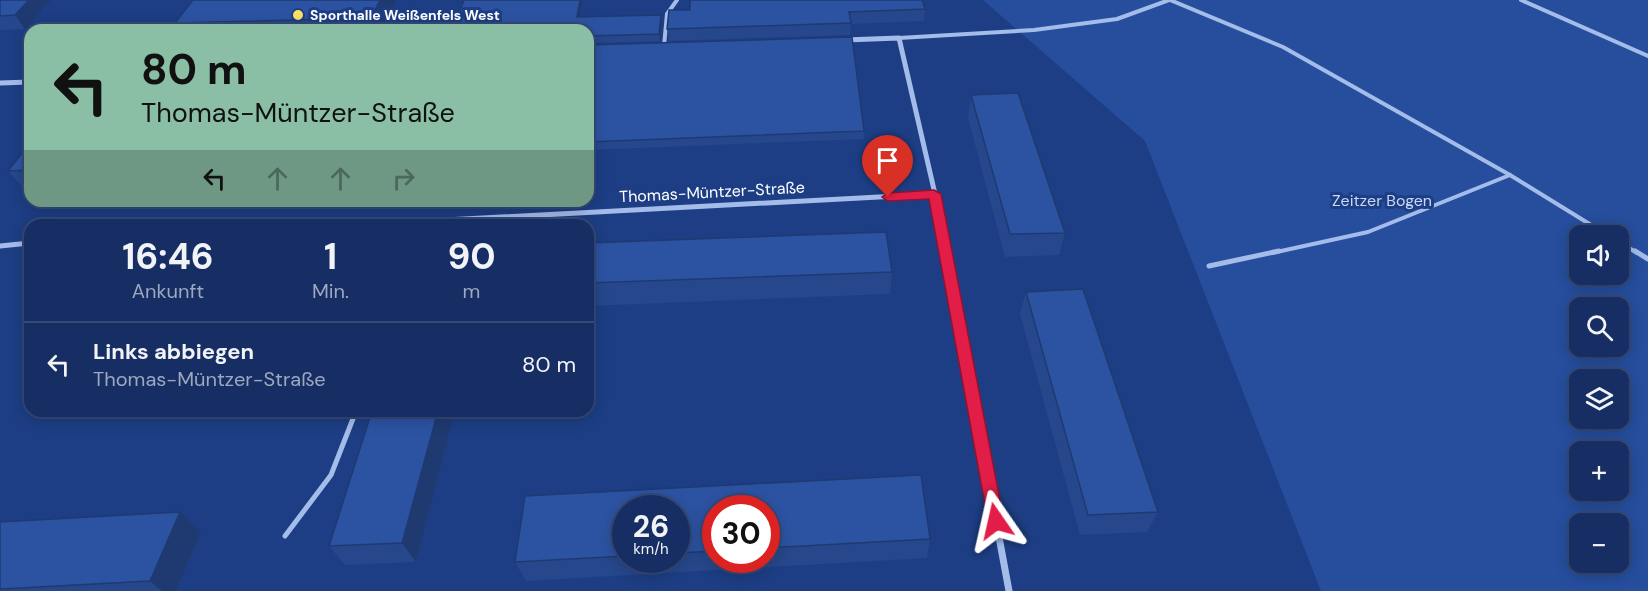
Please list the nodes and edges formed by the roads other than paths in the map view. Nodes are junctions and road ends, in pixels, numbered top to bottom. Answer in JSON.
{"nodes":[{"id":1,"x":677,"y":0,"type":"edge"},
{"id":2,"x":1170,"y":0,"type":"edge"},
{"id":3,"x":1521,"y":0,"type":"edge"},
{"id":4,"x":899,"y":38,"type":"junction"},
{"id":5,"x":843,"y":40,"type":"edge"},
{"id":6,"x":664,"y":46,"type":"junction"},
{"id":7,"x":674,"y":46,"type":"edge"},
{"id":8,"x":653,"y":47,"type":"edge"},
{"id":9,"x":1648,"y":56,"type":"edge"},
{"id":10,"x":24,"y":82,"type":"edge"},
{"id":11,"x":0,"y":83,"type":"edge"},
{"id":12,"x":1510,"y":175,"type":"junction"},
{"id":13,"x":934,"y":194,"type":"junction"},
{"id":14,"x":490,"y":219,"type":"edge"},
{"id":15,"x":1591,"y":225,"type":"edge"},
{"id":16,"x":24,"y":244,"type":"edge"},
{"id":17,"x":0,"y":246,"type":"edge"},
{"id":18,"x":1629,"y":248,"type":"edge"},
{"id":19,"x":1648,"y":260,"type":"edge"},
{"id":20,"x":1209,"y":266,"type":"dead end"},
{"id":21,"x":355,"y":417,"type":"edge"},
{"id":22,"x":285,"y":536,"type":"dead end"},
{"id":23,"x":1009,"y":591,"type":"edge"}],
"edges":[{"from":1,"to":6,"type":"lane"},
{"from":2,"to":4,"type":"lane"},
{"from":2,"to":12,"type":"lane"},
{"from":3,"to":9,"type":"lane"},
{"from":4,"to":5,"type":"street"},
{"from":4,"to":13,"type":"street"},
{"from":6,"to":7,"type":"street"},
{"from":6,"to":8,"type":"street"},
{"from":10,"to":11,"type":"street"},
{"from":12,"to":15,"type":"lane"},
{"from":12,"to":20,"type":"lane"},
{"from":13,"to":14,"type":"street","name":"Thomas-Müntzer-Straße"},
{"from":13,"to":23,"type":"street"},
{"from":16,"to":17,"type":"street"},
{"from":18,"to":19,"type":"lane"},
{"from":21,"to":22,"type":"lane"}]}
